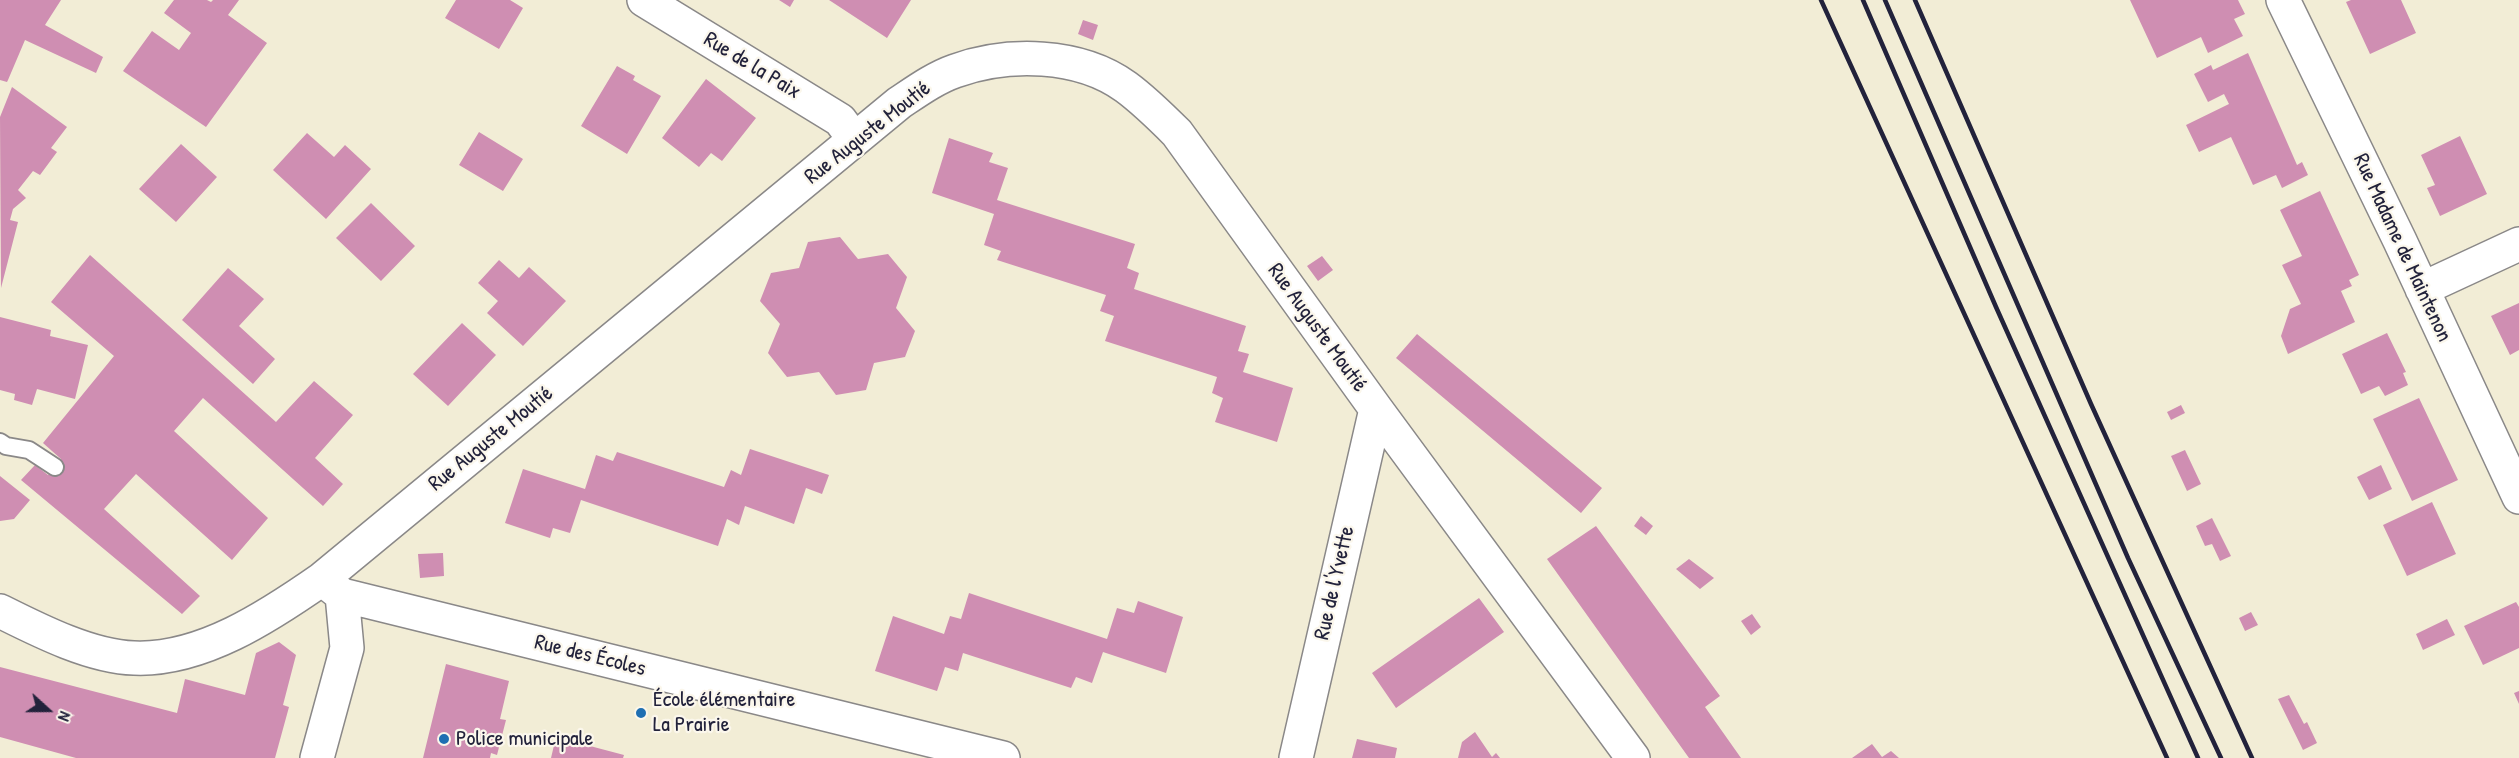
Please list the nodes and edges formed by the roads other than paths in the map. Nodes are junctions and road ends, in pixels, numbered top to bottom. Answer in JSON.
{"nodes":[{"id":1,"x":644,"y":0,"type":"edge"},
{"id":2,"x":2283,"y":0,"type":"edge"},
{"id":3,"x":854,"y":140,"type":"junction"},
{"id":4,"x":2519,"y":244,"type":"edge"},
{"id":5,"x":2422,"y":289,"type":"junction"},
{"id":6,"x":1376,"y":409,"type":"junction"},
{"id":7,"x":0,"y":441,"type":"edge"},
{"id":8,"x":55,"y":467,"type":"dead end"},
{"id":9,"x":2519,"y":497,"type":"edge"},
{"id":10,"x":332,"y":587,"type":"junction"},
{"id":11,"x":0,"y":611,"type":"edge"},
{"id":12,"x":990,"y":755,"type":"edge"},
{"id":13,"x":317,"y":758,"type":"edge"},
{"id":14,"x":1296,"y":758,"type":"edge"},
{"id":15,"x":1634,"y":758,"type":"edge"}],
"edges":[{"from":1,"to":3,"type":"street","name":"Rue de la Paix"},
{"from":2,"to":5,"type":"street","name":"Rue Madame de Maintenon"},
{"from":3,"to":6,"type":"street","name":"Rue Auguste Moutié"},
{"from":3,"to":10,"type":"street","name":"Rue Auguste Moutié"},
{"from":4,"to":5,"type":"street"},
{"from":5,"to":9,"type":"street","name":"Rue Madame de Maintenon"},
{"from":6,"to":14,"type":"street","name":"Rue de l'Yvette"},
{"from":6,"to":15,"type":"street","name":"Rue Auguste Moutié"},
{"from":7,"to":8,"type":"lane"},
{"from":10,"to":11,"type":"street","name":"Rue Auguste Moutié"},
{"from":10,"to":12,"type":"street","name":"Rue des Écoles"},
{"from":10,"to":13,"type":"street"}]}
